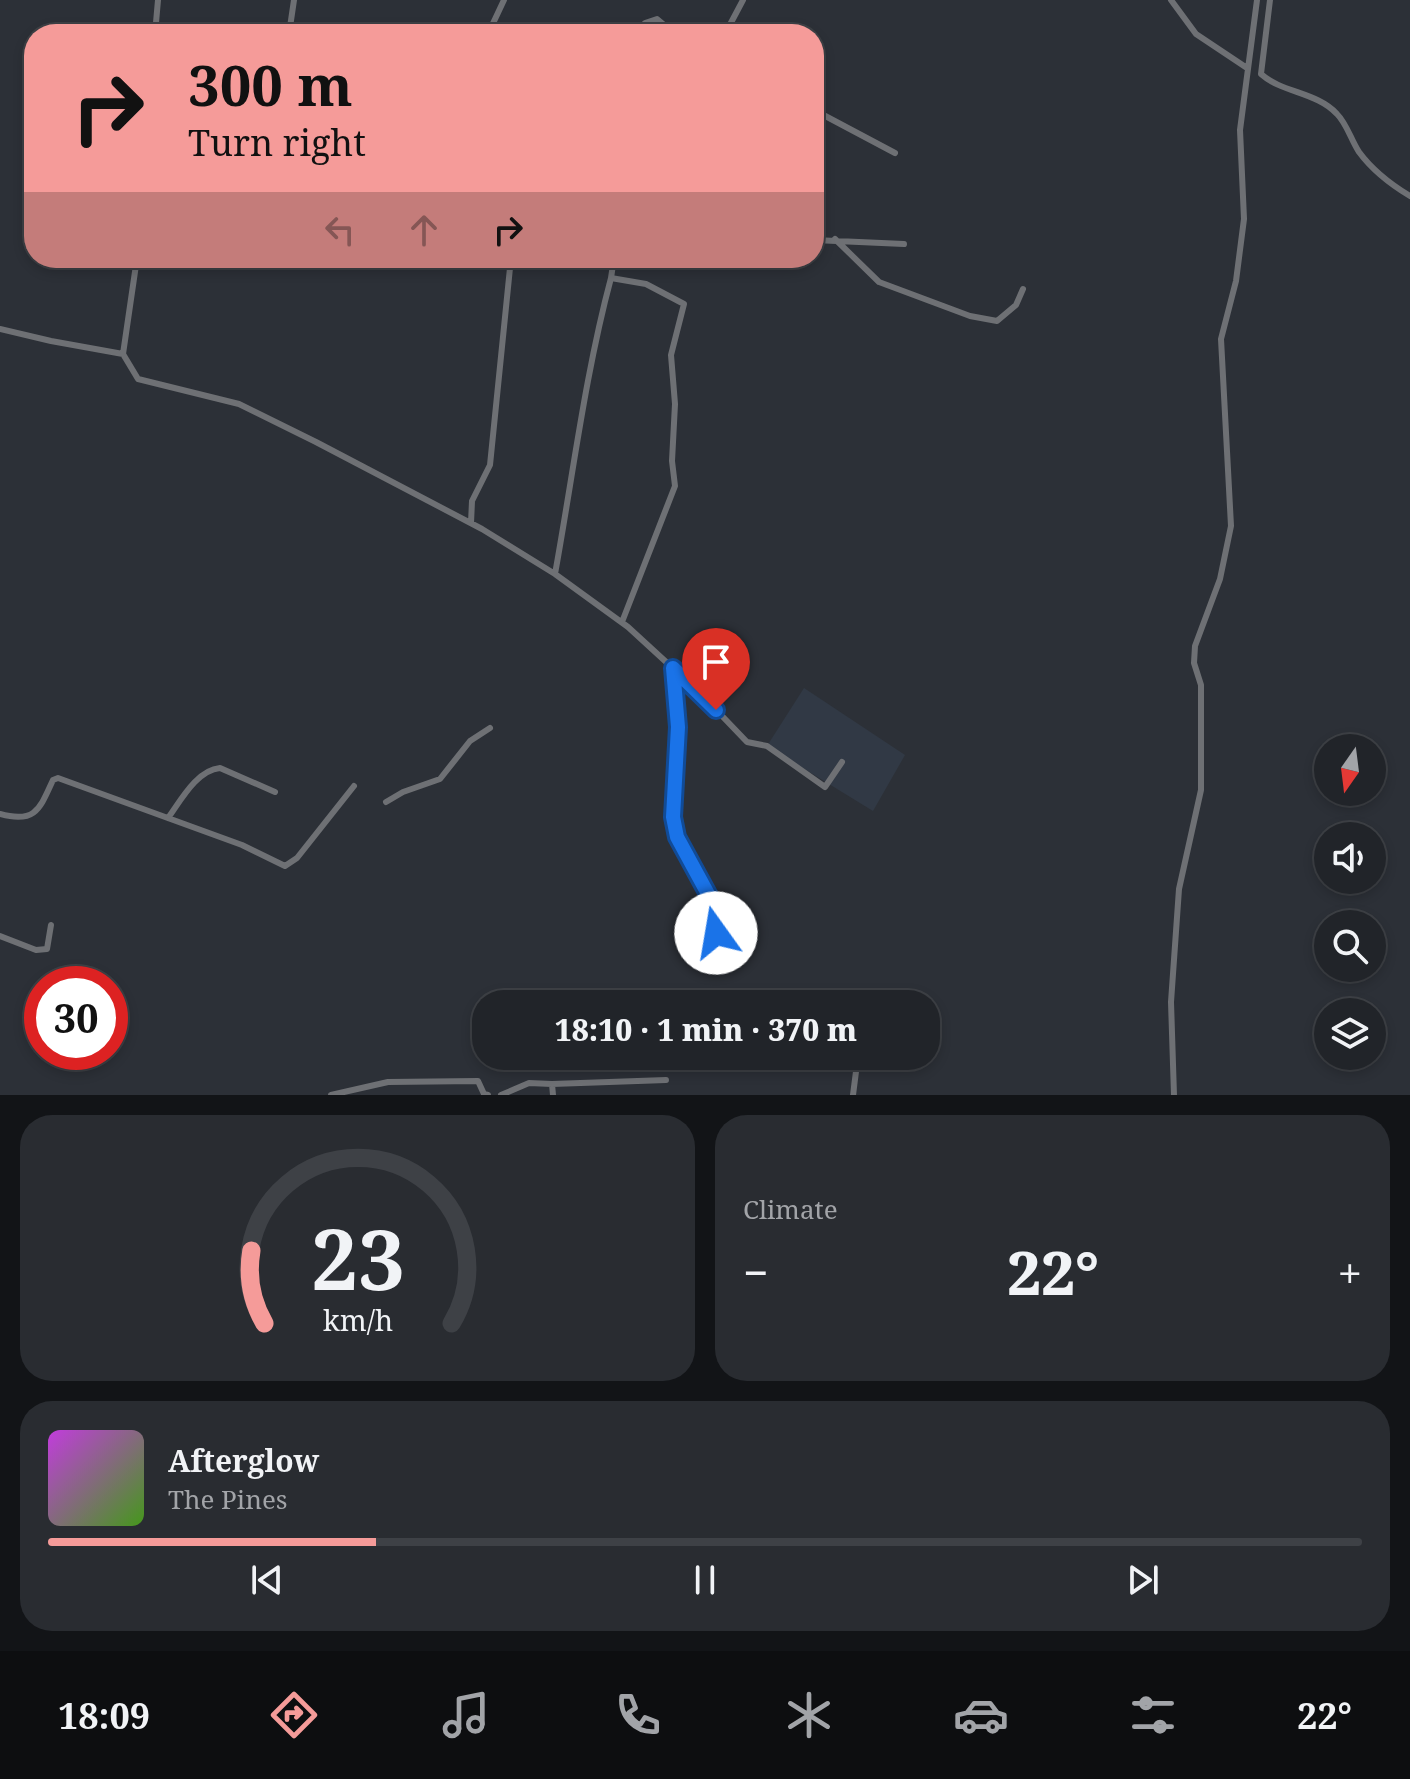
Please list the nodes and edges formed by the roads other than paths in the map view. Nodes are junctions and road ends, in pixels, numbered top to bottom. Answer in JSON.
{"nodes":[{"id":1,"x":158,"y":0,"type":"edge"},
{"id":2,"x":294,"y":0,"type":"edge"},
{"id":3,"x":504,"y":0,"type":"edge"},
{"id":4,"x":743,"y":0,"type":"edge"},
{"id":5,"x":1171,"y":0,"type":"edge"},
{"id":6,"x":1257,"y":0,"type":"edge"},
{"id":7,"x":1270,"y":0,"type":"edge"},
{"id":8,"x":156,"y":24,"type":"edge"},
{"id":9,"x":290,"y":24,"type":"edge"},
{"id":10,"x":493,"y":24,"type":"edge"},
{"id":11,"x":644,"y":24,"type":"edge"},
{"id":12,"x":663,"y":24,"type":"edge"},
{"id":13,"x":730,"y":24,"type":"edge"},
{"id":14,"x":1247,"y":68,"type":"junction"},
{"id":15,"x":824,"y":115,"type":"edge"},
{"id":16,"x":895,"y":153,"type":"dead end"},
{"id":17,"x":1410,"y":196,"type":"edge"},
{"id":18,"x":835,"y":239,"type":"junction"},
{"id":19,"x":824,"y":240,"type":"edge"},
{"id":20,"x":854,"y":242,"type":"junction"},
{"id":21,"x":904,"y":244,"type":"dead end"},
{"id":22,"x":856,"y":260,"type":"junction"},
{"id":23,"x":136,"y":268,"type":"edge"},
{"id":24,"x":510,"y":268,"type":"edge"},
{"id":25,"x":612,"y":268,"type":"edge"},
{"id":26,"x":611,"y":278,"type":"junction"},
{"id":27,"x":1023,"y":289,"type":"dead end"},
{"id":28,"x":0,"y":329,"type":"edge"},
{"id":29,"x":123,"y":354,"type":"junction"},
{"id":30,"x":471,"y":523,"type":"junction"},
{"id":31,"x":555,"y":574,"type":"junction"},
{"id":32,"x":622,"y":622,"type":"junction"},
{"id":33,"x":673,"y":668,"type":"junction"},
{"id":34,"x":490,"y":728,"type":"dead end"},
{"id":35,"x":842,"y":762,"type":"dead end"},
{"id":36,"x":354,"y":786,"type":"dead end"},
{"id":37,"x":275,"y":792,"type":"dead end"},
{"id":38,"x":386,"y":802,"type":"dead end"},
{"id":39,"x":0,"y":814,"type":"edge"},
{"id":40,"x":168,"y":818,"type":"junction"},
{"id":41,"x":51,"y":925,"type":"dead end"},
{"id":42,"x":716,"y":933,"type":"dead end"},
{"id":43,"x":0,"y":936,"type":"edge"},
{"id":44,"x":856,"y":1070,"type":"edge"},
{"id":45,"x":666,"y":1080,"type":"dead end"},
{"id":46,"x":552,"y":1084,"type":"junction"},
{"id":47,"x":331,"y":1095,"type":"edge"},
{"id":48,"x":488,"y":1095,"type":"edge"},
{"id":49,"x":501,"y":1095,"type":"edge"},
{"id":50,"x":553,"y":1095,"type":"edge"},
{"id":51,"x":853,"y":1095,"type":"edge"},
{"id":52,"x":1174,"y":1095,"type":"edge"}],
"edges":[{"from":1,"to":8,"type":"street"},
{"from":2,"to":9,"type":"street"},
{"from":3,"to":10,"type":"street"},
{"from":4,"to":13,"type":"street"},
{"from":5,"to":14,"type":"street"},
{"from":6,"to":14,"type":"street"},
{"from":7,"to":17,"type":"street"},
{"from":11,"to":12,"type":"street"},
{"from":14,"to":52,"type":"street"},
{"from":15,"to":16,"type":"street"},
{"from":18,"to":19,"type":"street"},
{"from":18,"to":20,"type":"street"},
{"from":18,"to":22,"type":"street"},
{"from":20,"to":21,"type":"street"},
{"from":20,"to":22,"type":"street"},
{"from":22,"to":27,"type":"street"},
{"from":23,"to":29,"type":"street"},
{"from":24,"to":30,"type":"street"},
{"from":25,"to":26,"type":"street"},
{"from":26,"to":31,"type":"street"},
{"from":26,"to":32,"type":"street"},
{"from":28,"to":29,"type":"street"},
{"from":29,"to":30,"type":"street"},
{"from":30,"to":31,"type":"street"},
{"from":31,"to":32,"type":"street"},
{"from":32,"to":33,"type":"street"},
{"from":33,"to":35,"type":"street"},
{"from":33,"to":42,"type":"street"},
{"from":34,"to":38,"type":"street"},
{"from":36,"to":40,"type":"street"},
{"from":37,"to":40,"type":"street"},
{"from":39,"to":40,"type":"street"},
{"from":41,"to":43,"type":"street"},
{"from":44,"to":51,"type":"street"},
{"from":45,"to":46,"type":"street"},
{"from":46,"to":49,"type":"street"},
{"from":46,"to":50,"type":"street"},
{"from":47,"to":48,"type":"street"}]}
